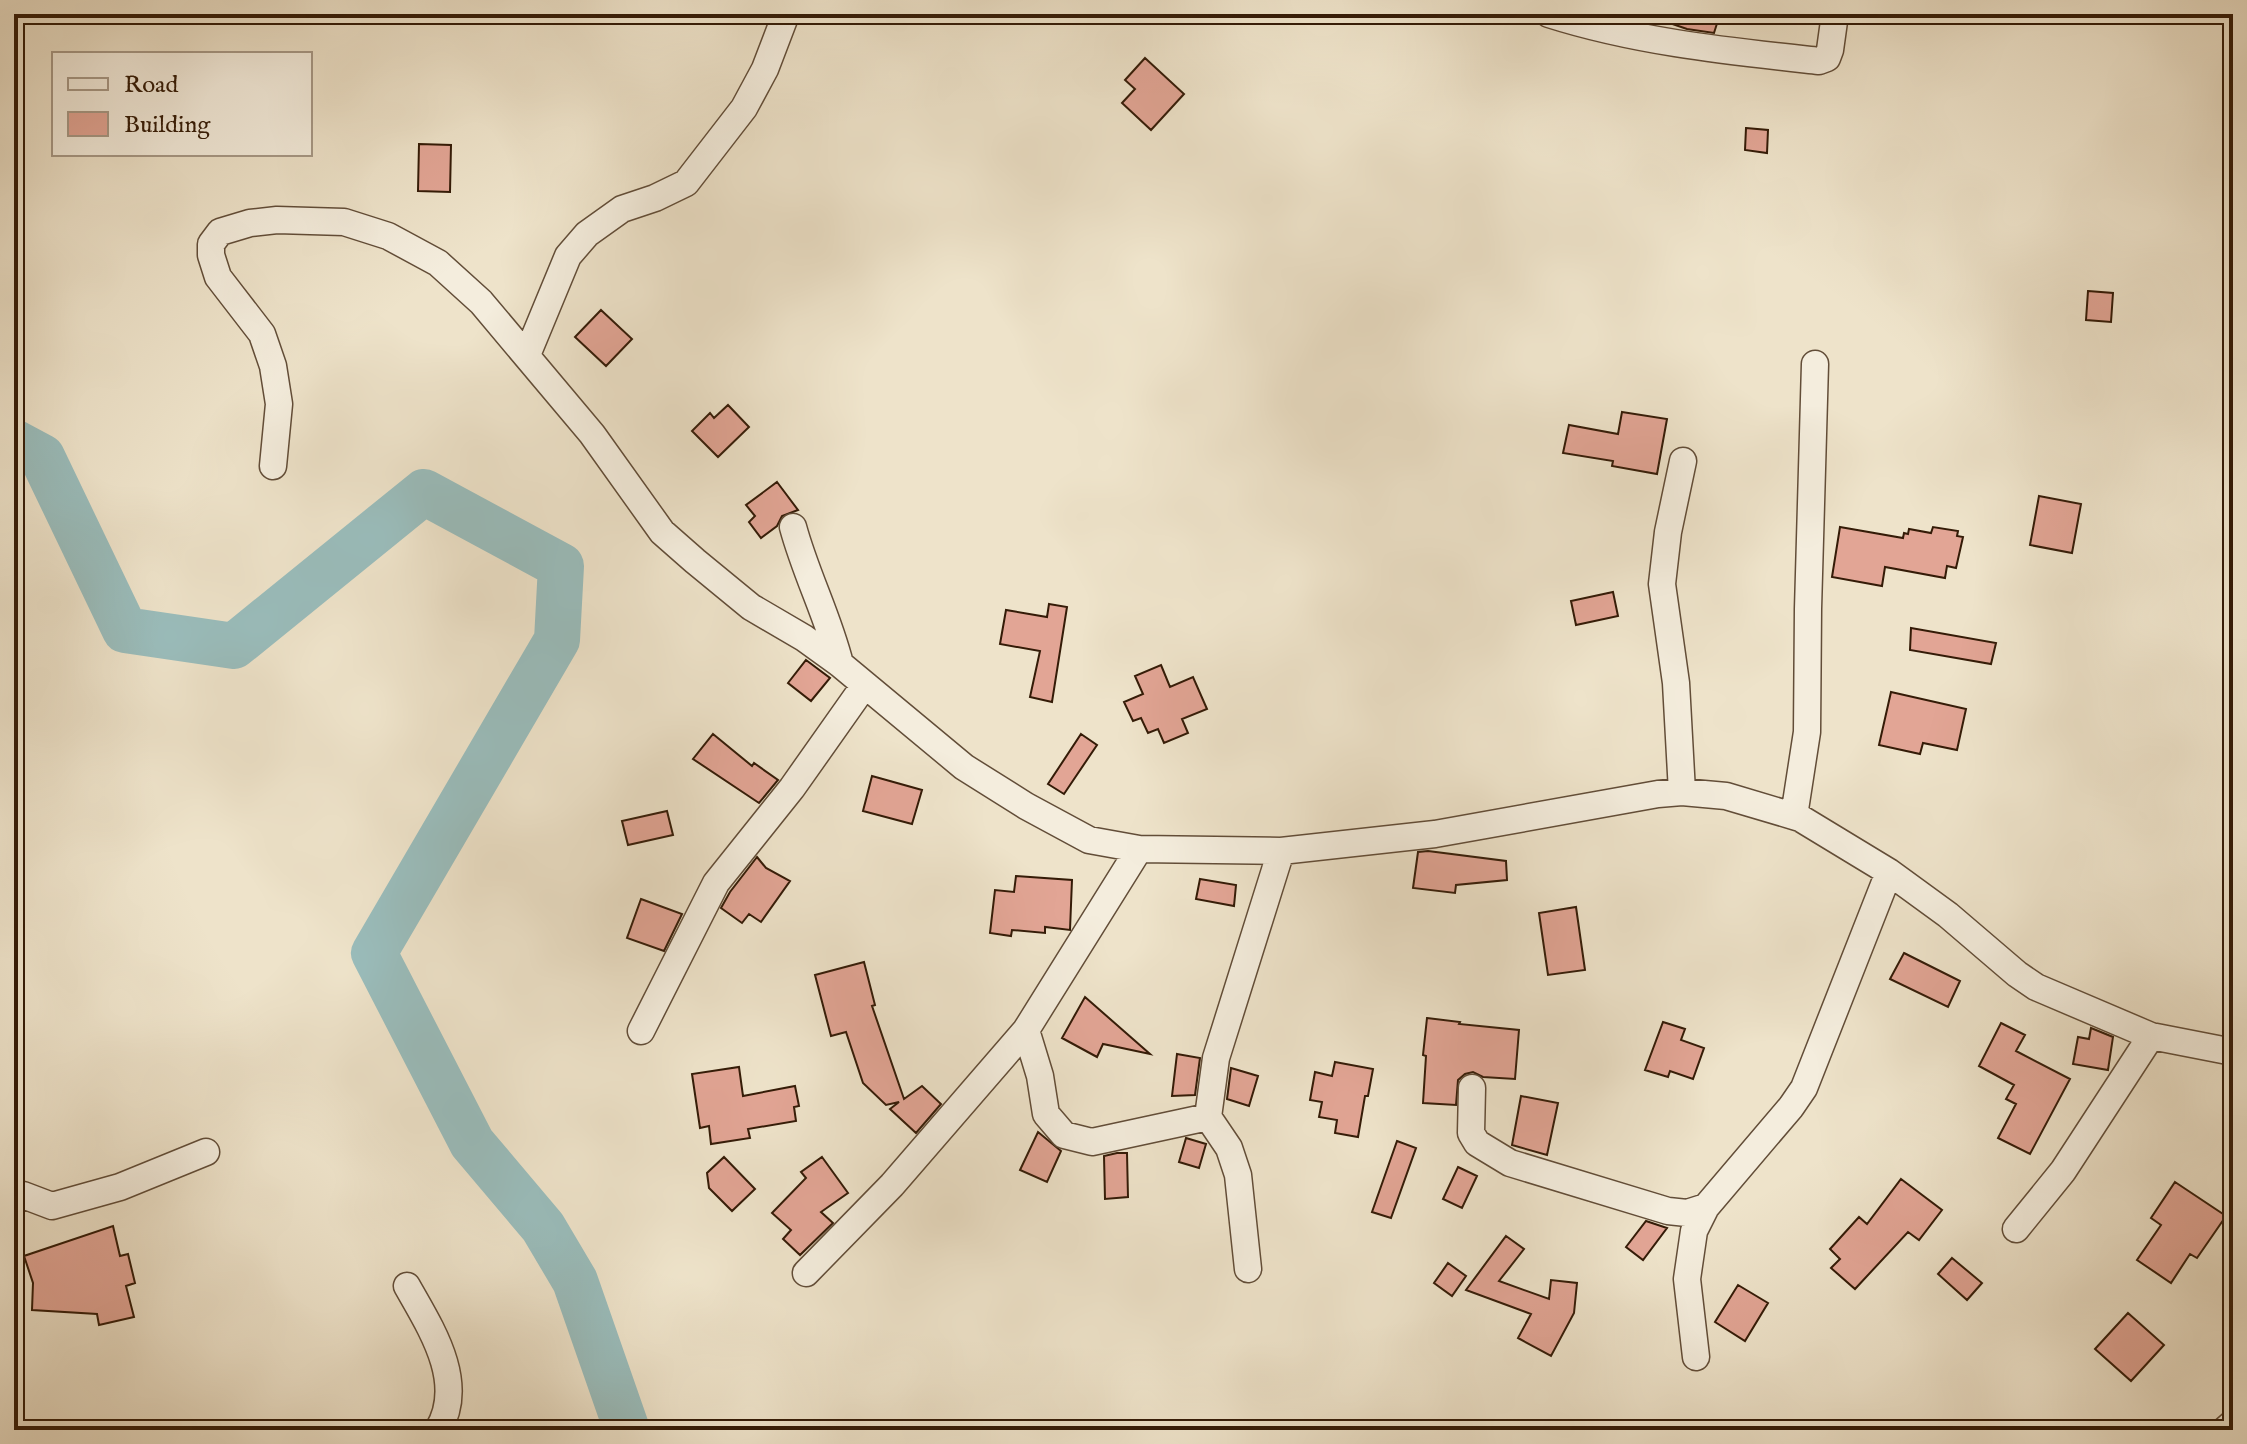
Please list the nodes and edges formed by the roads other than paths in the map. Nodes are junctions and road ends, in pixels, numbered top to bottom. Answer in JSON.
{"nodes":[{"id":1,"x":786,"y":14,"type":"edge"},
{"id":2,"x":1549,"y":14,"type":"edge"},
{"id":3,"x":1835,"y":14,"type":"edge"},
{"id":4,"x":527,"y":355,"type":"junction"},
{"id":5,"x":1815,"y":364,"type":"dead end"},
{"id":6,"x":1683,"y":461,"type":"dead end"},
{"id":7,"x":273,"y":466,"type":"dead end"},
{"id":8,"x":793,"y":527,"type":"dead end"},
{"id":9,"x":840,"y":664,"type":"junction"},
{"id":10,"x":864,"y":686,"type":"junction"},
{"id":11,"x":1682,"y":792,"type":"junction"},
{"id":12,"x":1794,"y":816,"type":"junction"},
{"id":13,"x":1139,"y":849,"type":"junction"},
{"id":14,"x":1281,"y":851,"type":"junction"},
{"id":15,"x":1889,"y":872,"type":"junction"},
{"id":16,"x":1026,"y":1030,"type":"junction"},
{"id":17,"x":641,"y":1031,"type":"dead end"},
{"id":18,"x":2151,"y":1036,"type":"junction"},
{"id":19,"x":2233,"y":1052,"type":"edge"},
{"id":20,"x":1472,"y":1088,"type":"dead end"},
{"id":21,"x":1208,"y":1117,"type":"junction"},
{"id":22,"x":206,"y":1152,"type":"dead end"},
{"id":23,"x":14,"y":1201,"type":"edge"},
{"id":24,"x":1706,"y":1207,"type":"junction"},
{"id":25,"x":2016,"y":1229,"type":"dead end"},
{"id":26,"x":1248,"y":1269,"type":"dead end"},
{"id":27,"x":806,"y":1273,"type":"dead end"},
{"id":28,"x":407,"y":1286,"type":"dead end"},
{"id":29,"x":1696,"y":1357,"type":"dead end"},
{"id":30,"x":2233,"y":1423,"type":"edge"},
{"id":31,"x":438,"y":1430,"type":"edge"},
{"id":32,"x":2225,"y":1430,"type":"edge"}],
"edges":[{"from":1,"to":4,"type":"street"},
{"from":2,"to":3,"type":"street"},
{"from":4,"to":7,"type":"street"},
{"from":4,"to":9,"type":"street"},
{"from":5,"to":12,"type":"street"},
{"from":6,"to":11,"type":"street"},
{"from":8,"to":9,"type":"street"},
{"from":9,"to":10,"type":"street"},
{"from":10,"to":13,"type":"street"},
{"from":10,"to":17,"type":"street"},
{"from":11,"to":12,"type":"street"},
{"from":11,"to":14,"type":"street"},
{"from":12,"to":15,"type":"street"},
{"from":13,"to":14,"type":"street"},
{"from":13,"to":16,"type":"street"},
{"from":14,"to":21,"type":"street"},
{"from":15,"to":18,"type":"street"},
{"from":15,"to":24,"type":"street"},
{"from":16,"to":21,"type":"street"},
{"from":16,"to":27,"type":"street"},
{"from":18,"to":19,"type":"street"},
{"from":18,"to":25,"type":"street"},
{"from":20,"to":24,"type":"street"},
{"from":21,"to":26,"type":"street"},
{"from":22,"to":23,"type":"street"},
{"from":24,"to":29,"type":"street"},
{"from":28,"to":31,"type":"street"},
{"from":30,"to":32,"type":"street"}]}
